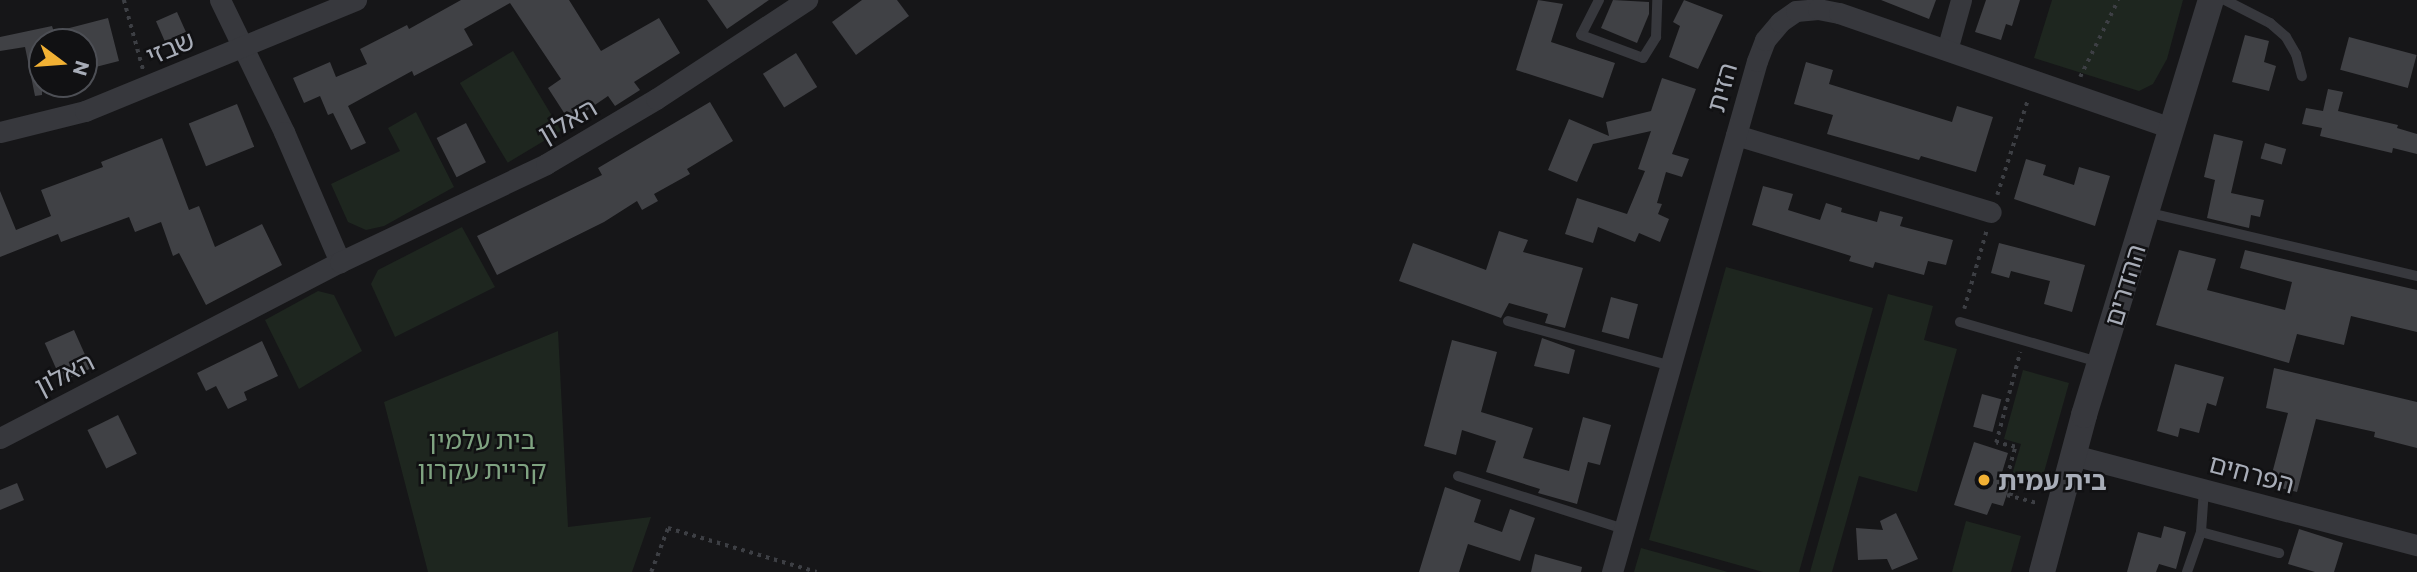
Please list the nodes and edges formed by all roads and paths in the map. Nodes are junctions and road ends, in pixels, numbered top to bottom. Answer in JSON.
{"nodes":[{"id":1,"x":124,"y":0,"type":"edge"},
{"id":2,"x":220,"y":0,"type":"edge"},
{"id":3,"x":356,"y":0,"type":"edge"},
{"id":4,"x":807,"y":0,"type":"edge"},
{"id":5,"x":1599,"y":0,"type":"edge"},
{"id":6,"x":1657,"y":0,"type":"edge"},
{"id":7,"x":1961,"y":0,"type":"edge"},
{"id":8,"x":2118,"y":0,"type":"edge"},
{"id":9,"x":2211,"y":0,"type":"edge"},
{"id":10,"x":2225,"y":0,"type":"edge"},
{"id":11,"x":1819,"y":4,"type":"edge"},
{"id":12,"x":1792,"y":6,"type":"edge"},
{"id":13,"x":242,"y":48,"type":"junction"},
{"id":14,"x":1947,"y":50,"type":"junction"},
{"id":15,"x":2302,"y":76,"type":"dead end"},
{"id":16,"x":148,"y":86,"type":"junction"},
{"id":17,"x":2072,"y":93,"type":"junction"},
{"id":18,"x":2172,"y":128,"type":"junction"},
{"id":19,"x":0,"y":132,"type":"edge"},
{"id":20,"x":1736,"y":135,"type":"junction"},
{"id":21,"x":1991,"y":212,"type":"dead end"},
{"id":22,"x":2146,"y":212,"type":"junction"},
{"id":23,"x":340,"y":262,"type":"junction"},
{"id":24,"x":2417,"y":276,"type":"edge"},
{"id":25,"x":1508,"y":321,"type":"dead end"},
{"id":26,"x":1960,"y":322,"type":"dead end"},
{"id":27,"x":2023,"y":340,"type":"junction"},
{"id":28,"x":2101,"y":363,"type":"junction"},
{"id":29,"x":1671,"y":366,"type":"junction"},
{"id":30,"x":0,"y":438,"type":"edge"},
{"id":31,"x":2073,"y":455,"type":"junction"},
{"id":32,"x":1458,"y":475,"type":"dead end"},
{"id":33,"x":2204,"y":489,"type":"junction"},
{"id":34,"x":2059,"y":509,"type":"junction"},
{"id":35,"x":1624,"y":529,"type":"junction"},
{"id":36,"x":2201,"y":532,"type":"junction"},
{"id":37,"x":2417,"y":545,"type":"edge"},
{"id":38,"x":2279,"y":553,"type":"dead end"},
{"id":39,"x":651,"y":572,"type":"edge"},
{"id":40,"x":817,"y":572,"type":"edge"},
{"id":41,"x":1612,"y":572,"type":"edge"},
{"id":42,"x":2042,"y":572,"type":"edge"},
{"id":43,"x":2187,"y":572,"type":"edge"}],
"edges":[{"from":1,"to":16,"type":"path"},
{"from":2,"to":13,"type":"street"},
{"from":3,"to":13,"type":"street","name":"שבזי"},
{"from":4,"to":23,"type":"street","name":"האלון"},
{"from":5,"to":6,"type":"lane"},
{"from":7,"to":14,"type":"street"},
{"from":8,"to":17,"type":"path"},
{"from":9,"to":18,"type":"street","name":"ההדרים"},
{"from":10,"to":15,"type":"lane"},
{"from":11,"to":12,"type":"street","name":"הזית"},
{"from":11,"to":14,"type":"street","name":"הזית"},
{"from":12,"to":20,"type":"street","name":"הזית"},
{"from":13,"to":16,"type":"street","name":"שבזי"},
{"from":13,"to":23,"type":"street"},
{"from":14,"to":17,"type":"street","name":"הזית"},
{"from":16,"to":19,"type":"street","name":"שבזי"},
{"from":17,"to":18,"type":"street","name":"הזית"},
{"from":18,"to":22,"type":"street","name":"ההדרים"},
{"from":20,"to":21,"type":"street"},
{"from":20,"to":29,"type":"street","name":"הזית"},
{"from":22,"to":24,"type":"lane"},
{"from":22,"to":28,"type":"street","name":"ההדרים"},
{"from":23,"to":30,"type":"street","name":"האלון"},
{"from":25,"to":29,"type":"lane"},
{"from":26,"to":27,"type":"lane"},
{"from":27,"to":28,"type":"lane"},
{"from":27,"to":34,"type":"path"},
{"from":28,"to":31,"type":"street","name":"ההדרים"},
{"from":29,"to":35,"type":"street","name":"הזית"},
{"from":31,"to":33,"type":"street","name":"הפרחים"},
{"from":31,"to":34,"type":"street","name":"ההדרים"},
{"from":32,"to":35,"type":"lane"},
{"from":33,"to":36,"type":"lane"},
{"from":33,"to":37,"type":"street","name":"הפרחים"},
{"from":34,"to":42,"type":"street","name":"ההדרים"},
{"from":35,"to":41,"type":"street","name":"הזית"},
{"from":36,"to":38,"type":"lane"},
{"from":36,"to":43,"type":"lane"},
{"from":39,"to":40,"type":"path"}]}
